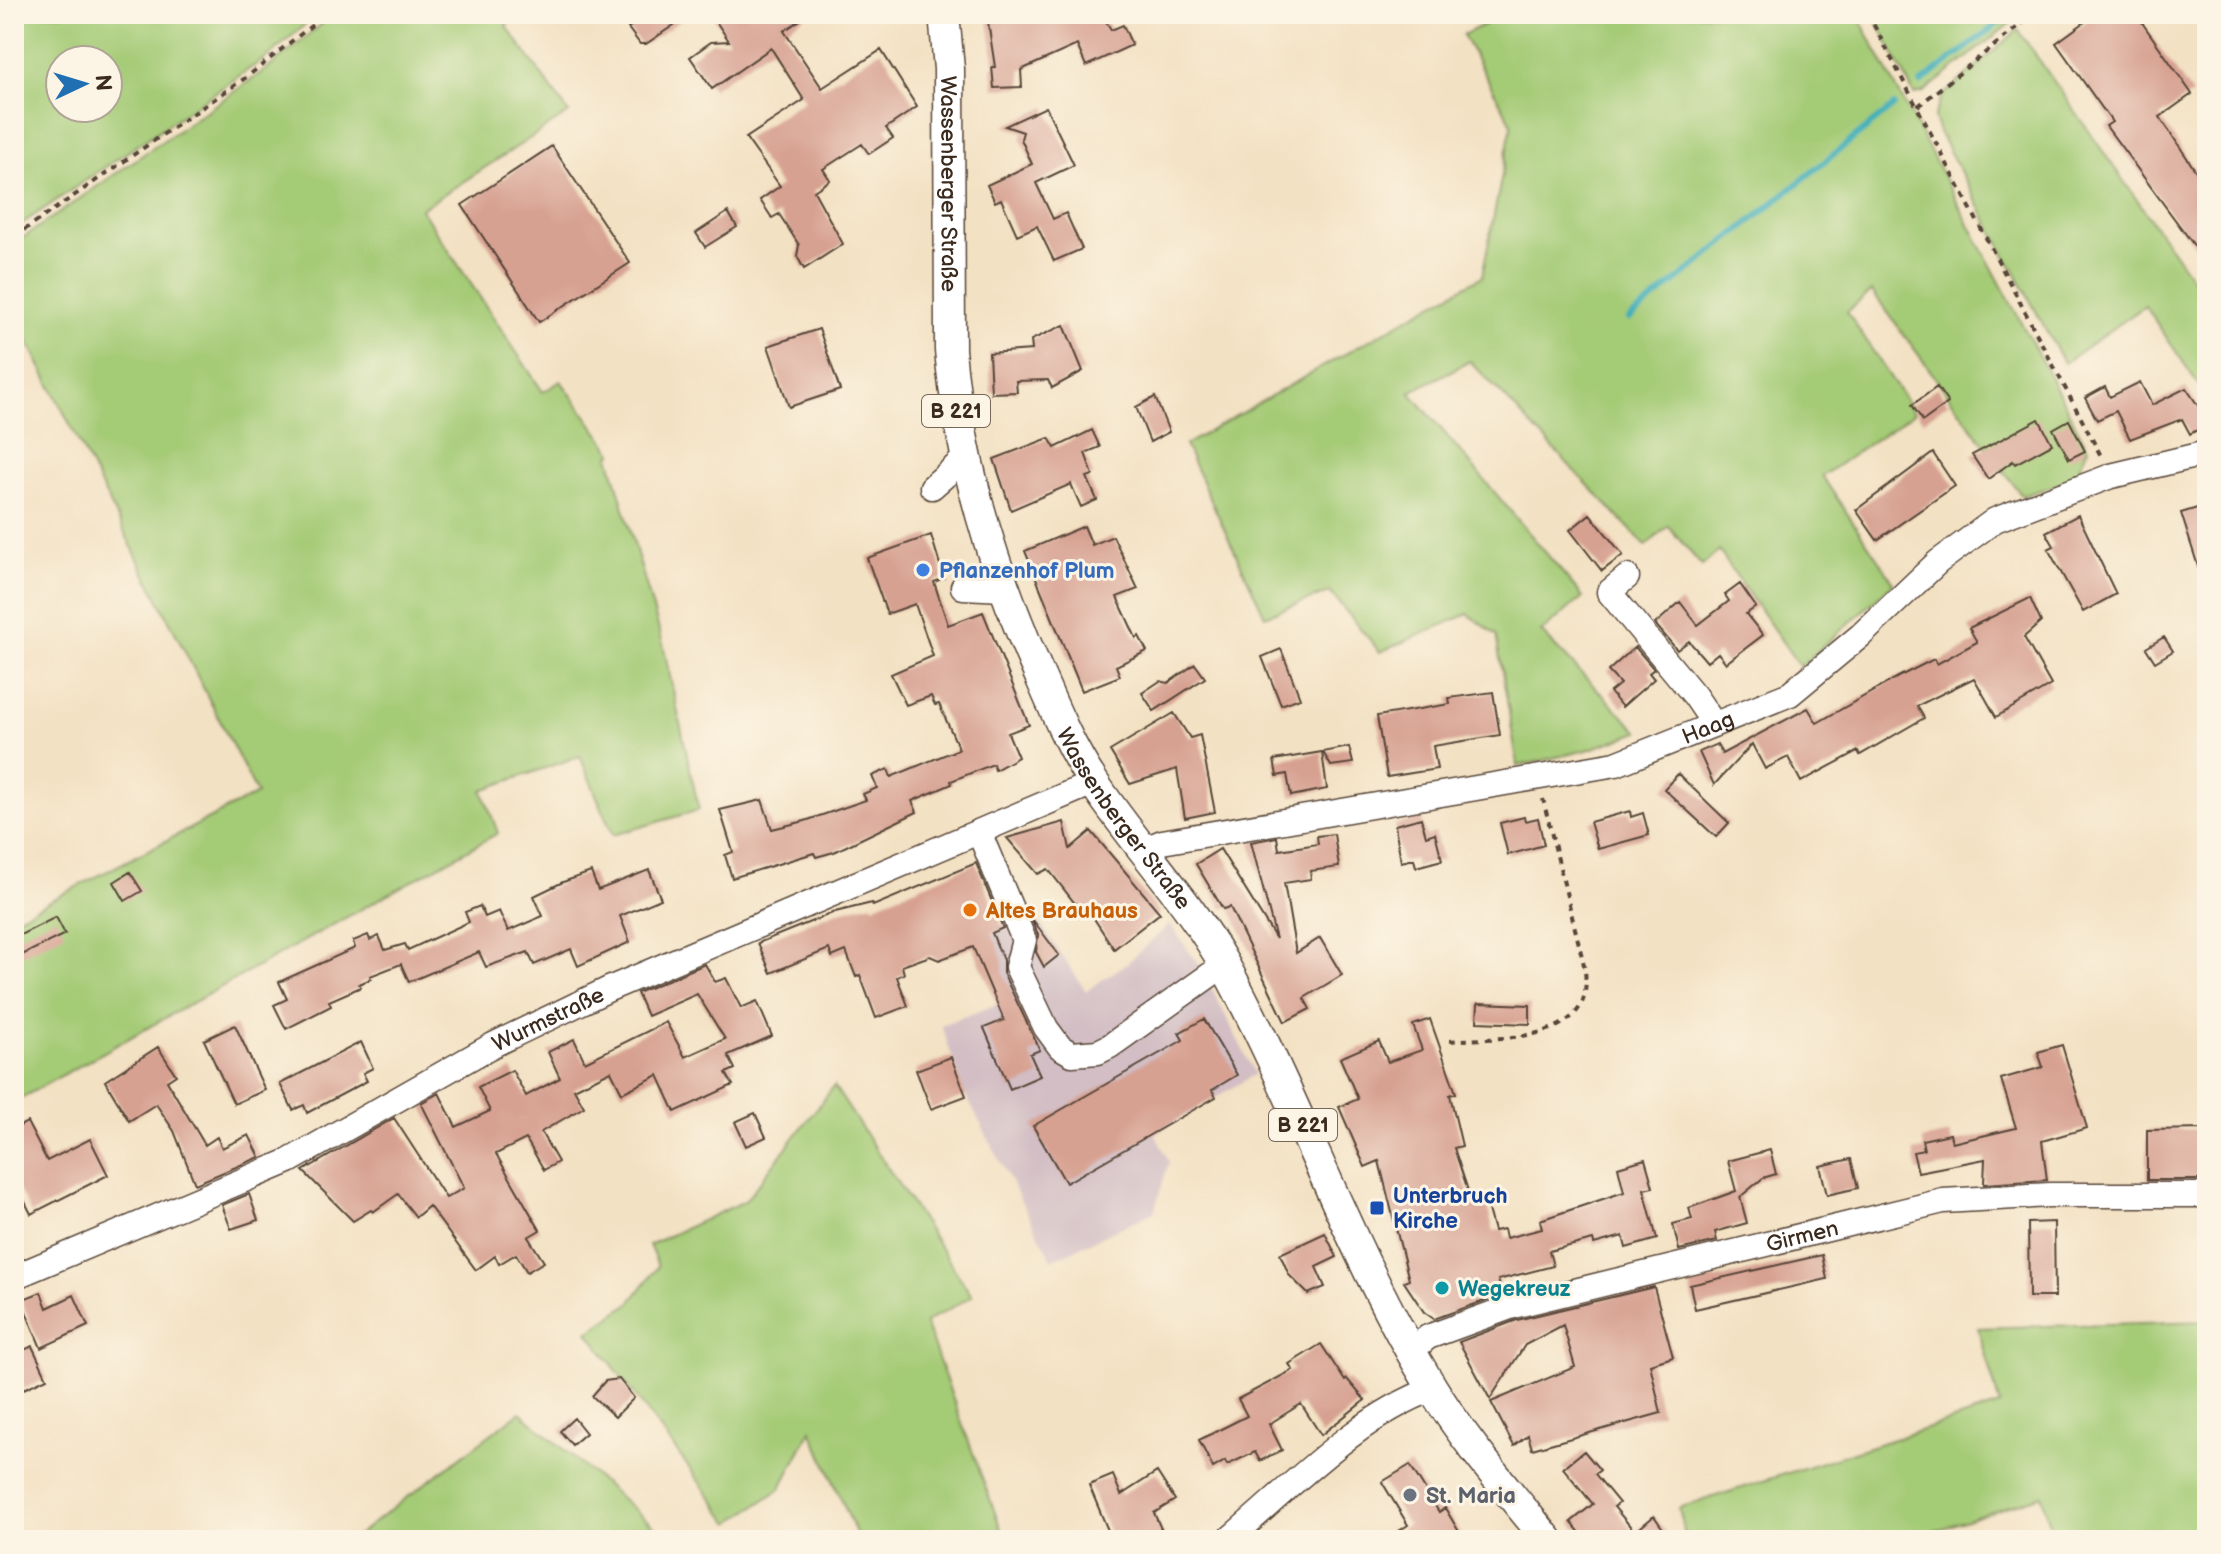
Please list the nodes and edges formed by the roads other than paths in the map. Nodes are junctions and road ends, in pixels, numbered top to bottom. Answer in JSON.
{"nodes":[{"id":1,"x":944,"y":14,"type":"edge"},
{"id":2,"x":2207,"y":453,"type":"edge"},
{"id":3,"x":964,"y":459,"type":"junction"},
{"id":4,"x":932,"y":487,"type":"dead end"},
{"id":5,"x":1627,"y":577,"type":"dead end"},
{"id":6,"x":963,"y":587,"type":"dead end"},
{"id":7,"x":1004,"y":589,"type":"junction"},
{"id":8,"x":1714,"y":724,"type":"junction"},
{"id":9,"x":1093,"y":783,"type":"junction"},
{"id":10,"x":979,"y":832,"type":"junction"},
{"id":11,"x":1143,"y":850,"type":"junction"},
{"id":12,"x":1224,"y":965,"type":"junction"},
{"id":13,"x":2207,"y":1195,"type":"edge"},
{"id":14,"x":14,"y":1277,"type":"edge"},
{"id":15,"x":1411,"y":1351,"type":"junction"},
{"id":16,"x":1433,"y":1389,"type":"junction"},
{"id":17,"x":1228,"y":1540,"type":"edge"},
{"id":18,"x":1548,"y":1540,"type":"edge"}],
"edges":[{"from":1,"to":3,"type":"main road","name":"Wassenberger Straße","number":"B 221"},
{"from":2,"to":8,"type":"street","name":"Haag"},
{"from":3,"to":4,"type":"street"},
{"from":3,"to":7,"type":"main road","name":"Wassenberger Straße","number":"B 221"},
{"from":5,"to":8,"type":"street"},
{"from":6,"to":7,"type":"street"},
{"from":7,"to":9,"type":"main road","name":"Wassenberger Straße","number":"B 221"},
{"from":8,"to":11,"type":"street","name":"Haag"},
{"from":9,"to":10,"type":"street","name":"Wurmstraße"},
{"from":9,"to":11,"type":"main road","name":"Wassenberger Straße","number":"B 221"},
{"from":10,"to":12,"type":"street"},
{"from":10,"to":14,"type":"street","name":"Wurmstraße"},
{"from":11,"to":12,"type":"main road","name":"Wassenberger Straße","number":"B 221"},
{"from":12,"to":15,"type":"main road","name":"Wassenberger Straße","number":"B 221"},
{"from":13,"to":15,"type":"street","name":"Girmen"},
{"from":15,"to":16,"type":"main road","name":"Wassenberger Straße","number":"B 221"},
{"from":16,"to":17,"type":"street"},
{"from":16,"to":18,"type":"main road","name":"Wassenberger Straße","number":"B 221"}]}
